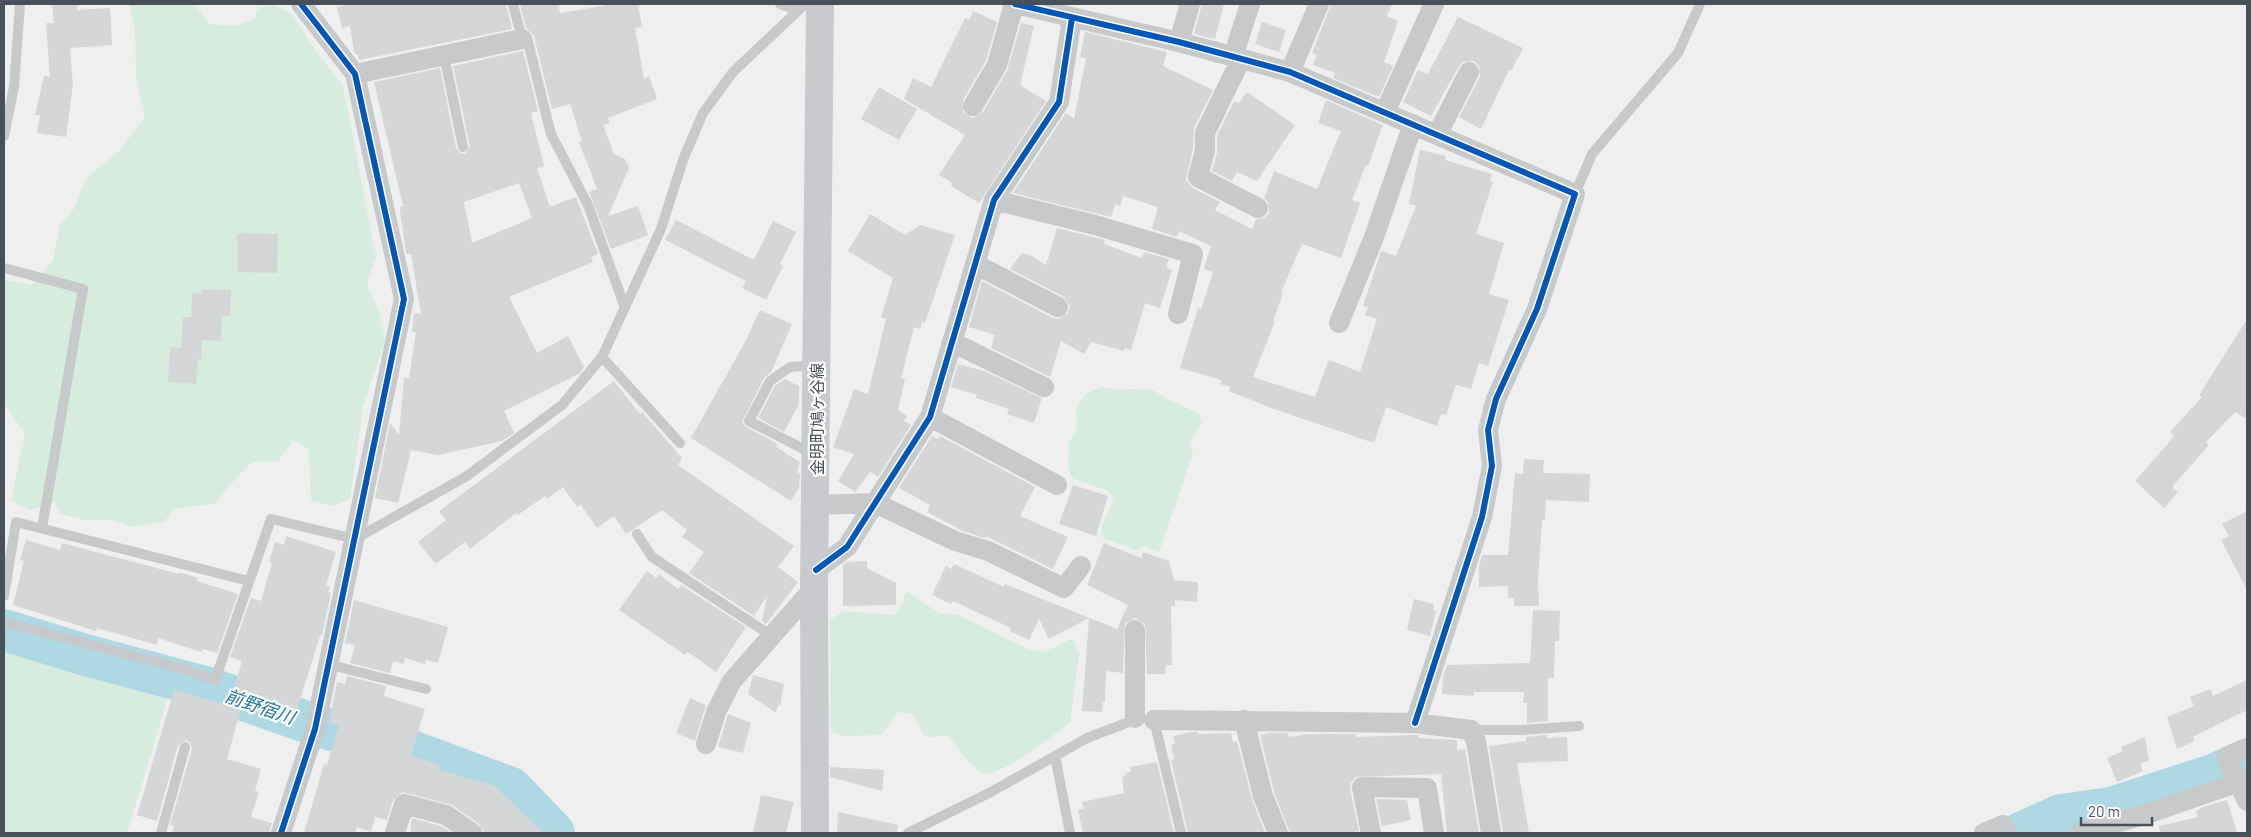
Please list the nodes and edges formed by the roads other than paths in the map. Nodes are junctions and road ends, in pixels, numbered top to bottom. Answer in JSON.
{"nodes":[{"id":1,"x":20,"y":4,"type":"edge"},
{"id":2,"x":301,"y":4,"type":"edge"},
{"id":3,"x":513,"y":4,"type":"edge"},
{"id":4,"x":780,"y":4,"type":"edge"},
{"id":5,"x":1014,"y":4,"type":"edge"},
{"id":6,"x":1190,"y":4,"type":"edge"},
{"id":7,"x":1250,"y":4,"type":"edge"},
{"id":8,"x":1320,"y":4,"type":"edge"},
{"id":9,"x":1434,"y":4,"type":"edge"},
{"id":10,"x":1700,"y":4,"type":"edge"},
{"id":11,"x":808,"y":6,"type":"edge"},
{"id":12,"x":1066,"y":12,"type":"edge"},
{"id":13,"x":522,"y":39,"type":"junction"},
{"id":14,"x":1179,"y":42,"type":"junction"},
{"id":15,"x":444,"y":56,"type":"junction"},
{"id":16,"x":1237,"y":58,"type":"junction"},
{"id":17,"x":1290,"y":72,"type":"junction"},
{"id":18,"x":1469,"y":72,"type":"dead end"},
{"id":19,"x":355,"y":74,"type":"junction"},
{"id":20,"x":973,"y":106,"type":"dead end"},
{"id":21,"x":1385,"y":112,"type":"junction"},
{"id":22,"x":1413,"y":124,"type":"junction"},
{"id":23,"x":1437,"y":135,"type":"junction"},
{"id":24,"x":4,"y":136,"type":"edge"},
{"id":25,"x":463,"y":148,"type":"dead end"},
{"id":26,"x":1575,"y":194,"type":"junction"},
{"id":27,"x":994,"y":200,"type":"junction"},
{"id":28,"x":1258,"y":208,"type":"dead end"},
{"id":29,"x":975,"y":264,"type":"junction"},
{"id":30,"x":4,"y":268,"type":"edge"},
{"id":31,"x":1058,"y":307,"type":"dead end"},
{"id":32,"x":625,"y":308,"type":"junction"},
{"id":33,"x":1178,"y":314,"type":"dead end"},
{"id":34,"x":1339,"y":323,"type":"dead end"},
{"id":35,"x":952,"y":342,"type":"junction"},
{"id":36,"x":602,"y":357,"type":"junction"},
{"id":37,"x":817,"y":365,"type":"junction"},
{"id":38,"x":1044,"y":387,"type":"dead end"},
{"id":39,"x":930,"y":417,"type":"junction"},
{"id":40,"x":680,"y":443,"type":"dead end"},
{"id":41,"x":816,"y":456,"type":"junction"},
{"id":42,"x":1057,"y":485,"type":"dead end"},
{"id":43,"x":875,"y":502,"type":"junction"},
{"id":44,"x":816,"y":505,"type":"junction"},
{"id":45,"x":42,"y":528,"type":"junction"},
{"id":46,"x":637,"y":534,"type":"dead end"},
{"id":47,"x":355,"y":539,"type":"junction"},
{"id":48,"x":1081,"y":566,"type":"dead end"},
{"id":49,"x":815,"y":579,"type":"junction"},
{"id":50,"x":249,"y":581,"type":"junction"},
{"id":51,"x":4,"y":596,"type":"edge"},
{"id":52,"x":4,"y":622,"type":"edge"},
{"id":53,"x":1135,"y":630,"type":"dead end"},
{"id":54,"x":770,"y":636,"type":"junction"},
{"id":55,"x":327,"y":664,"type":"junction"},
{"id":56,"x":426,"y":689,"type":"dead end"},
{"id":57,"x":1144,"y":719,"type":"junction"},
{"id":58,"x":1244,"y":720,"type":"junction"},
{"id":59,"x":1415,"y":723,"type":"junction"},
{"id":60,"x":1579,"y":726,"type":"dead end"},
{"id":61,"x":1471,"y":730,"type":"junction"},
{"id":62,"x":706,"y":744,"type":"dead end"},
{"id":63,"x":185,"y":747,"type":"dead end"},
{"id":64,"x":2247,"y":748,"type":"edge"},
{"id":65,"x":1055,"y":756,"type":"junction"},
{"id":66,"x":2244,"y":788,"type":"edge"},
{"id":67,"x":161,"y":833,"type":"edge"},
{"id":68,"x":282,"y":833,"type":"edge"},
{"id":69,"x":395,"y":833,"type":"edge"},
{"id":70,"x":472,"y":833,"type":"edge"},
{"id":71,"x":815,"y":833,"type":"edge"},
{"id":72,"x":908,"y":833,"type":"edge"},
{"id":73,"x":1070,"y":833,"type":"edge"},
{"id":74,"x":1180,"y":833,"type":"edge"},
{"id":75,"x":1278,"y":833,"type":"edge"},
{"id":76,"x":1370,"y":833,"type":"edge"},
{"id":77,"x":1434,"y":833,"type":"edge"},
{"id":78,"x":1491,"y":833,"type":"edge"},
{"id":79,"x":1984,"y":833,"type":"edge"},
{"id":80,"x":2007,"y":833,"type":"edge"},
{"id":81,"x":2079,"y":833,"type":"edge"}],
"edges":[{"from":1,"to":24,"type":"lane"},
{"from":2,"to":19,"type":"street"},
{"from":3,"to":13,"type":"lane"},
{"from":4,"to":11,"type":"lane"},
{"from":5,"to":12,"type":"street"},
{"from":5,"to":20,"type":"street"},
{"from":6,"to":14,"type":"street"},
{"from":7,"to":16,"type":"street"},
{"from":8,"to":17,"type":"street"},
{"from":9,"to":21,"type":"street"},
{"from":10,"to":26,"type":"lane"},
{"from":11,"to":32,"type":"lane"},
{"from":11,"to":37,"type":"main road","name":"金明町鳩ヶ谷線"},
{"from":12,"to":14,"type":"street"},
{"from":12,"to":27,"type":"street"},
{"from":13,"to":15,"type":"street"},
{"from":13,"to":32,"type":"lane"},
{"from":14,"to":16,"type":"street"},
{"from":15,"to":19,"type":"street"},
{"from":15,"to":25,"type":"lane"},
{"from":16,"to":17,"type":"street"},
{"from":16,"to":28,"type":"street"},
{"from":17,"to":21,"type":"street"},
{"from":18,"to":23,"type":"street"},
{"from":19,"to":47,"type":"street"},
{"from":21,"to":22,"type":"street"},
{"from":22,"to":23,"type":"street"},
{"from":22,"to":34,"type":"street"},
{"from":23,"to":26,"type":"street"},
{"from":26,"to":59,"type":"street"},
{"from":27,"to":29,"type":"street"},
{"from":27,"to":33,"type":"street"},
{"from":29,"to":31,"type":"street"},
{"from":29,"to":35,"type":"street"},
{"from":30,"to":45,"type":"lane"},
{"from":32,"to":36,"type":"lane"},
{"from":35,"to":38,"type":"street"},
{"from":35,"to":39,"type":"street"},
{"from":36,"to":40,"type":"lane"},
{"from":36,"to":47,"type":"lane"},
{"from":37,"to":41,"type":"main road","name":"金明町鳩ヶ谷線"},
{"from":37,"to":41,"type":"lane"},
{"from":39,"to":42,"type":"street"},
{"from":39,"to":43,"type":"street"},
{"from":41,"to":44,"type":"main road","name":"金明町鳩ヶ谷線"},
{"from":43,"to":44,"type":"street"},
{"from":43,"to":48,"type":"street"},
{"from":43,"to":49,"type":"street"},
{"from":44,"to":49,"type":"main road","name":"金明町鳩ヶ谷線"},
{"from":45,"to":50,"type":"lane"},
{"from":45,"to":51,"type":"lane"},
{"from":46,"to":54,"type":"lane"},
{"from":47,"to":50,"type":"lane"},
{"from":47,"to":55,"type":"street"},
{"from":49,"to":54,"type":"street"},
{"from":49,"to":71,"type":"main road","name":"金明町鳩ヶ谷線"},
{"from":50,"to":52,"type":"lane"},
{"from":53,"to":57,"type":"street"},
{"from":54,"to":62,"type":"street"},
{"from":55,"to":56,"type":"lane"},
{"from":55,"to":68,"type":"street"},
{"from":57,"to":58,"type":"street"},
{"from":57,"to":65,"type":"lane"},
{"from":57,"to":74,"type":"lane"},
{"from":58,"to":59,"type":"street"},
{"from":58,"to":75,"type":"street"},
{"from":59,"to":61,"type":"street"},
{"from":60,"to":61,"type":"lane"},
{"from":61,"to":78,"type":"street"},
{"from":63,"to":67,"type":"lane"},
{"from":64,"to":66,"type":"street"},
{"from":65,"to":72,"type":"lane"},
{"from":65,"to":73,"type":"lane"},
{"from":66,"to":81,"type":"street"},
{"from":69,"to":70,"type":"street"},
{"from":76,"to":77,"type":"street"},
{"from":79,"to":80,"type":"street"}]}
